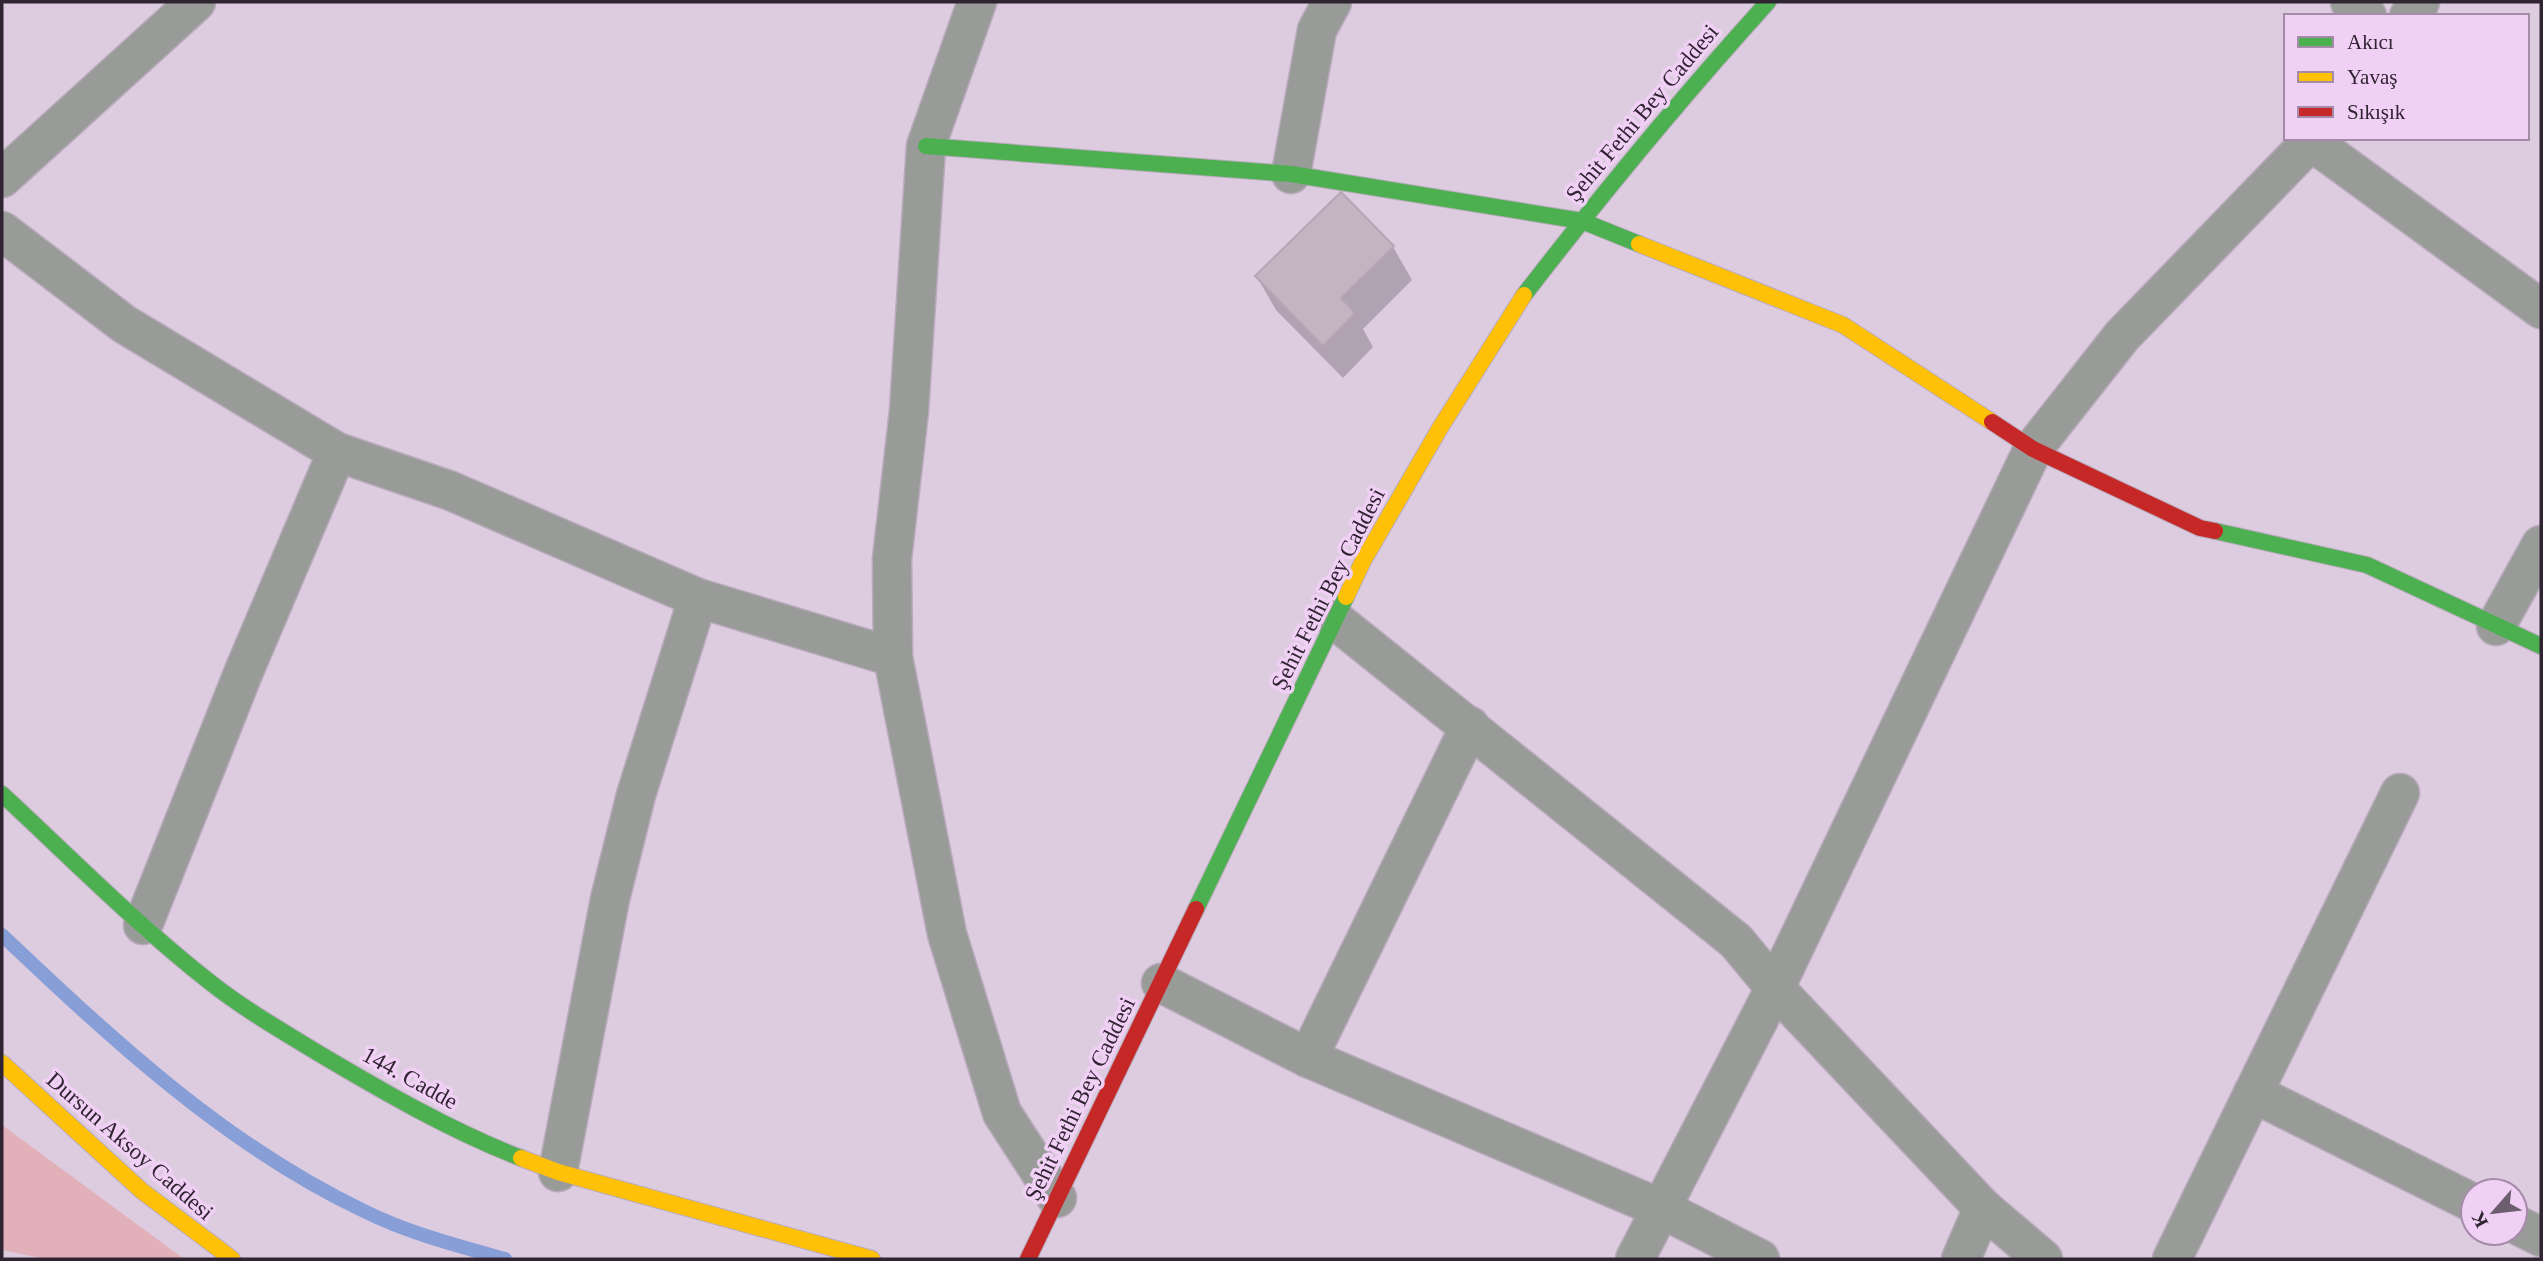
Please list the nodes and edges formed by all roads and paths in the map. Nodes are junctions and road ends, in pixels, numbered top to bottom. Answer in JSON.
{"nodes":[{"id":1,"x":196,"y":2,"type":"edge"},
{"id":2,"x":977,"y":2,"type":"edge"},
{"id":3,"x":1332,"y":2,"type":"edge"},
{"id":4,"x":1768,"y":2,"type":"edge"},
{"id":5,"x":2350,"y":2,"type":"edge"},
{"id":6,"x":2365,"y":14,"type":"edge"},
{"id":7,"x":2313,"y":140,"type":"edge"},
{"id":8,"x":926,"y":146,"type":"junction"},
{"id":9,"x":1290,"y":174,"type":"junction"},
{"id":10,"x":2,"y":178,"type":"edge"},
{"id":11,"x":1581,"y":220,"type":"junction"},
{"id":12,"x":2,"y":231,"type":"edge"},
{"id":13,"x":2541,"y":309,"type":"edge"},
{"id":14,"x":2033,"y":449,"type":"junction"},
{"id":15,"x":337,"y":452,"type":"junction"},
{"id":16,"x":2541,"y":545,"type":"edge"},
{"id":17,"x":698,"y":598,"type":"junction"},
{"id":18,"x":1335,"y":620,"type":"junction"},
{"id":19,"x":2496,"y":626,"type":"junction"},
{"id":20,"x":2541,"y":646,"type":"edge"},
{"id":21,"x":894,"y":657,"type":"junction"},
{"id":22,"x":1470,"y":726,"type":"junction"},
{"id":23,"x":2400,"y":793,"type":"dead end"},
{"id":24,"x":2,"y":794,"type":"edge"},
{"id":25,"x":143,"y":925,"type":"junction"},
{"id":26,"x":1161,"y":983,"type":"junction"},
{"id":27,"x":1775,"y":988,"type":"junction"},
{"id":28,"x":1308,"y":1058,"type":"junction"},
{"id":29,"x":2,"y":1063,"type":"edge"},
{"id":30,"x":2253,"y":1093,"type":"junction"},
{"id":31,"x":558,"y":1171,"type":"junction"},
{"id":32,"x":2459,"y":1196,"type":"edge"},
{"id":33,"x":1057,"y":1198,"type":"junction"},
{"id":34,"x":1983,"y":1208,"type":"junction"},
{"id":35,"x":1662,"y":1209,"type":"junction"},
{"id":36,"x":232,"y":1259,"type":"edge"},
{"id":37,"x":872,"y":1259,"type":"edge"},
{"id":38,"x":1028,"y":1259,"type":"edge"},
{"id":39,"x":1634,"y":1259,"type":"edge"},
{"id":40,"x":1760,"y":1259,"type":"edge"},
{"id":41,"x":1961,"y":1259,"type":"edge"},
{"id":42,"x":2043,"y":1259,"type":"edge"},
{"id":43,"x":2172,"y":1259,"type":"edge"}],
"edges":[{"from":1,"to":10,"type":"street"},
{"from":2,"to":8,"type":"street"},
{"from":3,"to":9,"type":"street"},
{"from":4,"to":11,"type":"street","name":"Şehit Fethi Bey Caddesi"},
{"from":5,"to":6,"type":"street"},
{"from":7,"to":13,"type":"street"},
{"from":7,"to":14,"type":"street"},
{"from":8,"to":9,"type":"street"},
{"from":8,"to":21,"type":"street"},
{"from":9,"to":11,"type":"street"},
{"from":11,"to":14,"type":"street"},
{"from":11,"to":18,"type":"street","name":"Şehit Fethi Bey Caddesi"},
{"from":12,"to":15,"type":"street"},
{"from":14,"to":19,"type":"street"},
{"from":14,"to":27,"type":"street"},
{"from":15,"to":17,"type":"street"},
{"from":15,"to":25,"type":"street"},
{"from":16,"to":19,"type":"street"},
{"from":17,"to":21,"type":"street"},
{"from":17,"to":31,"type":"street"},
{"from":18,"to":22,"type":"street"},
{"from":18,"to":26,"type":"street","name":"Şehit Fethi Bey Caddesi"},
{"from":19,"to":20,"type":"street"},
{"from":21,"to":33,"type":"street"},
{"from":22,"to":27,"type":"street"},
{"from":22,"to":28,"type":"street"},
{"from":23,"to":30,"type":"street"},
{"from":24,"to":25,"type":"street","name":"144. Cadde"},
{"from":25,"to":31,"type":"street","name":"144. Cadde"},
{"from":26,"to":28,"type":"street"},
{"from":26,"to":33,"type":"street","name":"Şehit Fethi Bey Caddesi"},
{"from":27,"to":34,"type":"street"},
{"from":27,"to":35,"type":"street"},
{"from":28,"to":35,"type":"street"},
{"from":29,"to":36,"type":"street","name":"Dursun Aksoy Caddesi"},
{"from":30,"to":32,"type":"street"},
{"from":30,"to":43,"type":"street"},
{"from":31,"to":37,"type":"street","name":"144. Cadde"},
{"from":33,"to":38,"type":"street","name":"Şehit Fethi Bey Caddesi"},
{"from":34,"to":41,"type":"street"},
{"from":34,"to":42,"type":"street"},
{"from":35,"to":39,"type":"street"},
{"from":35,"to":40,"type":"street"}]}
